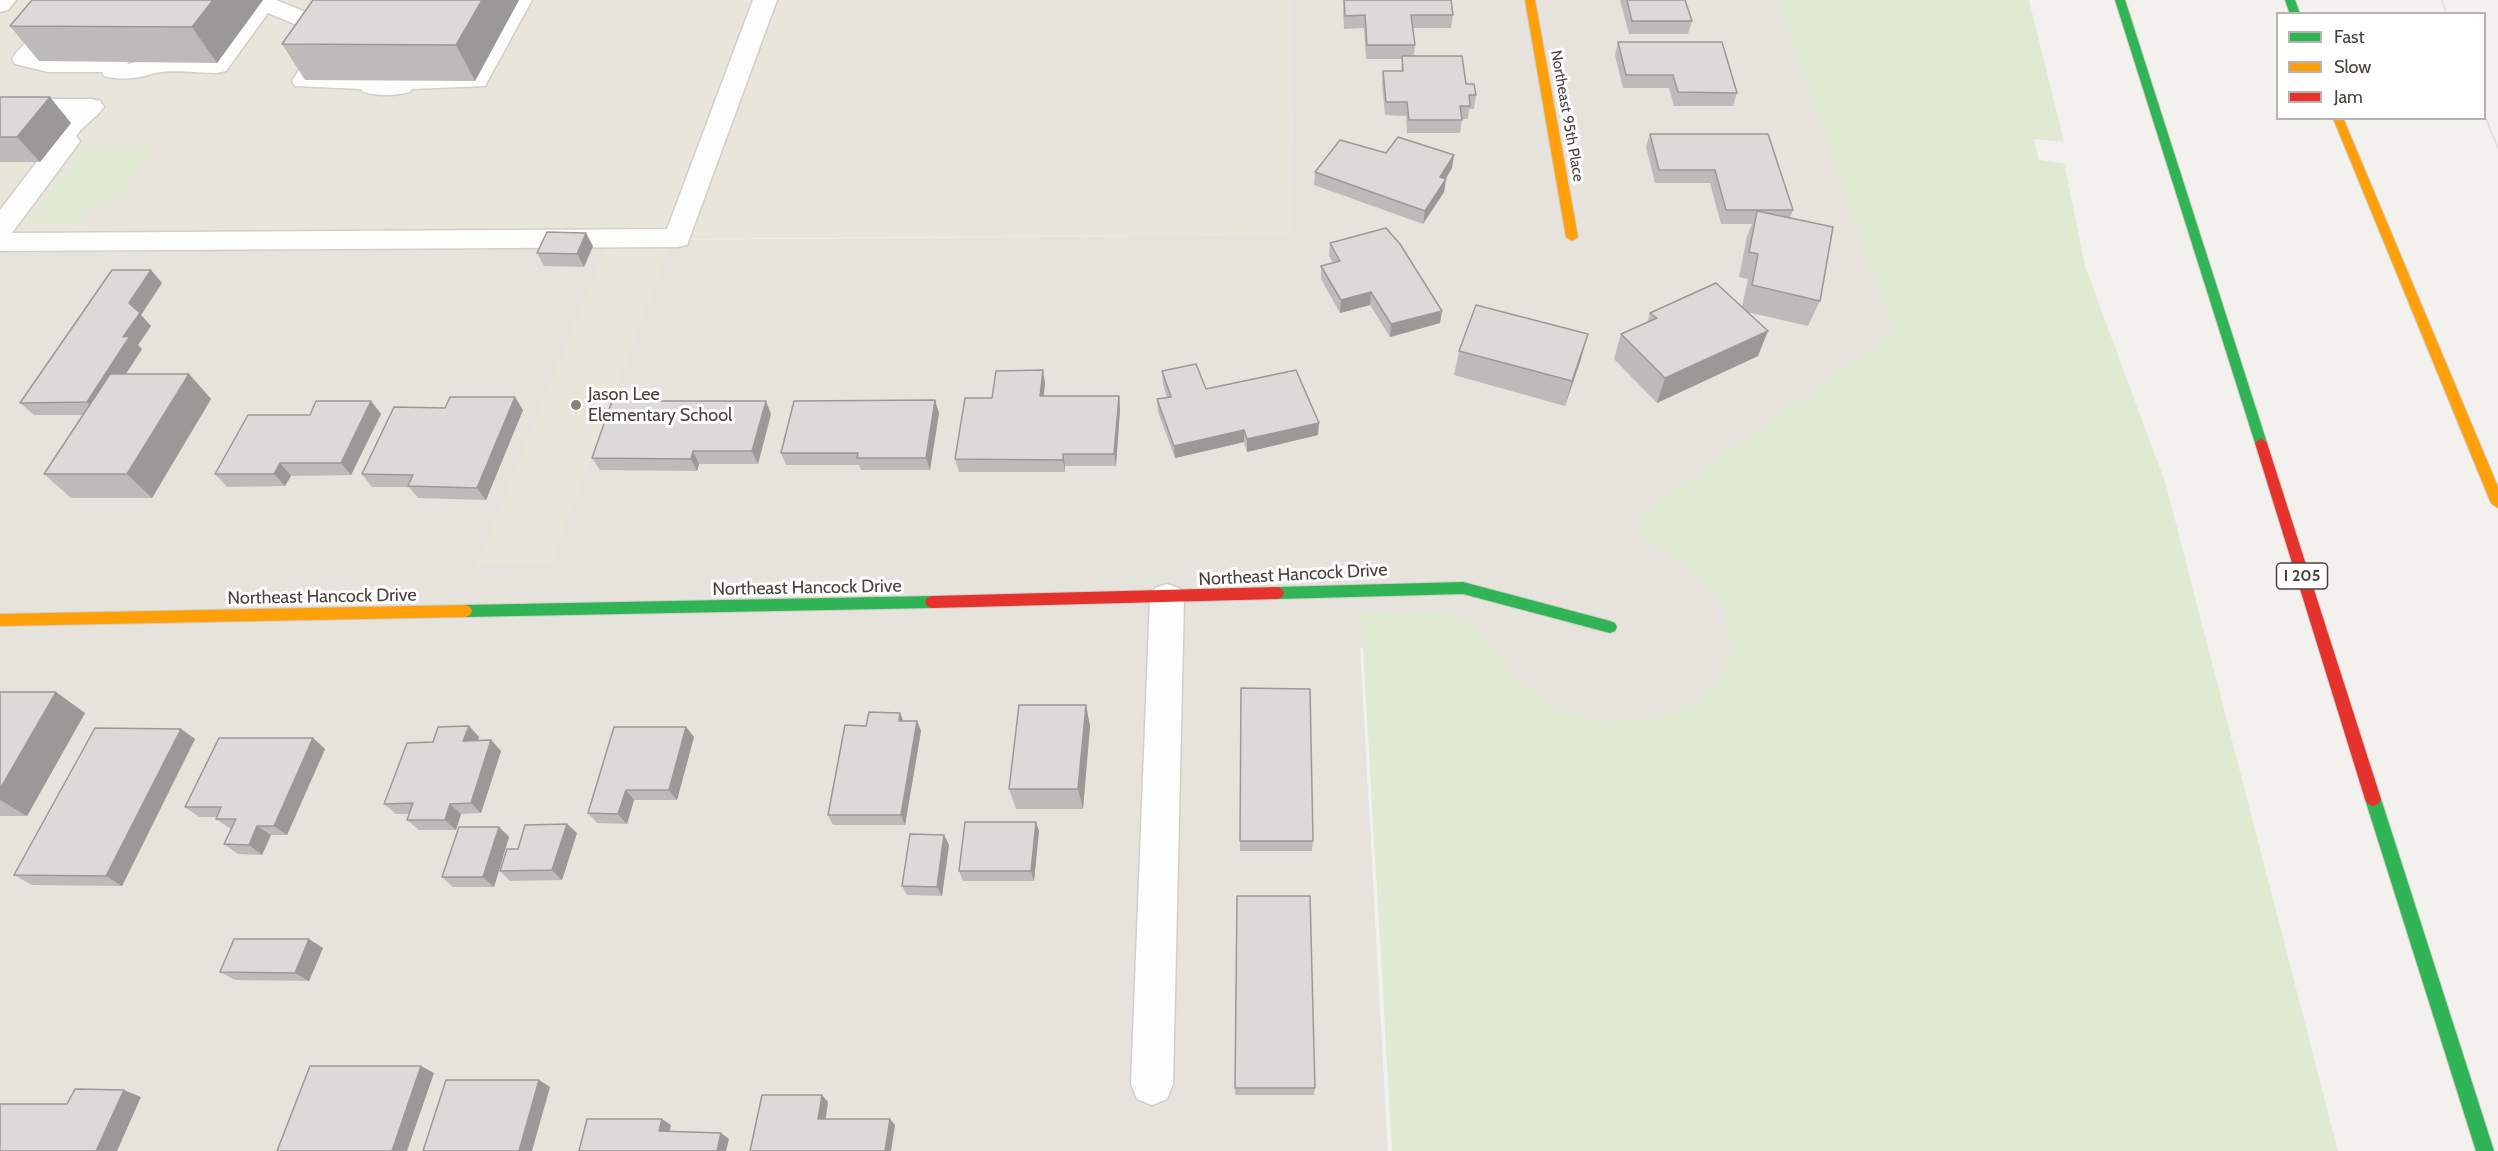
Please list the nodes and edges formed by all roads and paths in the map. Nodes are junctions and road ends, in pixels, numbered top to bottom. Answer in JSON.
{"nodes":[{"id":1,"x":4,"y":0,"type":"edge"},
{"id":2,"x":87,"y":0,"type":"edge"},
{"id":3,"x":520,"y":0,"type":"edge"},
{"id":4,"x":765,"y":0,"type":"edge"},
{"id":5,"x":1530,"y":0,"type":"edge"},
{"id":6,"x":2120,"y":0,"type":"edge"},
{"id":7,"x":0,"y":5,"type":"edge"},
{"id":8,"x":0,"y":107,"type":"edge"},
{"id":9,"x":2339,"y":120,"type":"edge"},
{"id":10,"x":0,"y":229,"type":"edge"},
{"id":11,"x":1572,"y":237,"type":"dead end"},
{"id":12,"x":0,"y":242,"type":"edge"},
{"id":13,"x":2498,"y":503,"type":"edge"},
{"id":14,"x":1167,"y":598,"type":"junction"},
{"id":15,"x":0,"y":620,"type":"edge"},
{"id":16,"x":1610,"y":627,"type":"dead end"},
{"id":17,"x":1152,"y":1084,"type":"dead end"},
{"id":18,"x":2485,"y":1151,"type":"edge"}],
"edges":[{"from":1,"to":7,"type":"street"},
{"from":2,"to":3,"type":"street"},
{"from":4,"to":12,"type":"street"},
{"from":5,"to":11,"type":"main road","name":"Northeast 95th Place"},
{"from":6,"to":18,"type":"main road","number":"I 205"},
{"from":8,"to":10,"type":"street"},
{"from":9,"to":13,"type":"main road"},
{"from":14,"to":15,"type":"main road","name":"Northeast Hancock Drive"},
{"from":14,"to":16,"type":"main road","name":"Northeast Hancock Drive"},
{"from":14,"to":17,"type":"street"}]}
